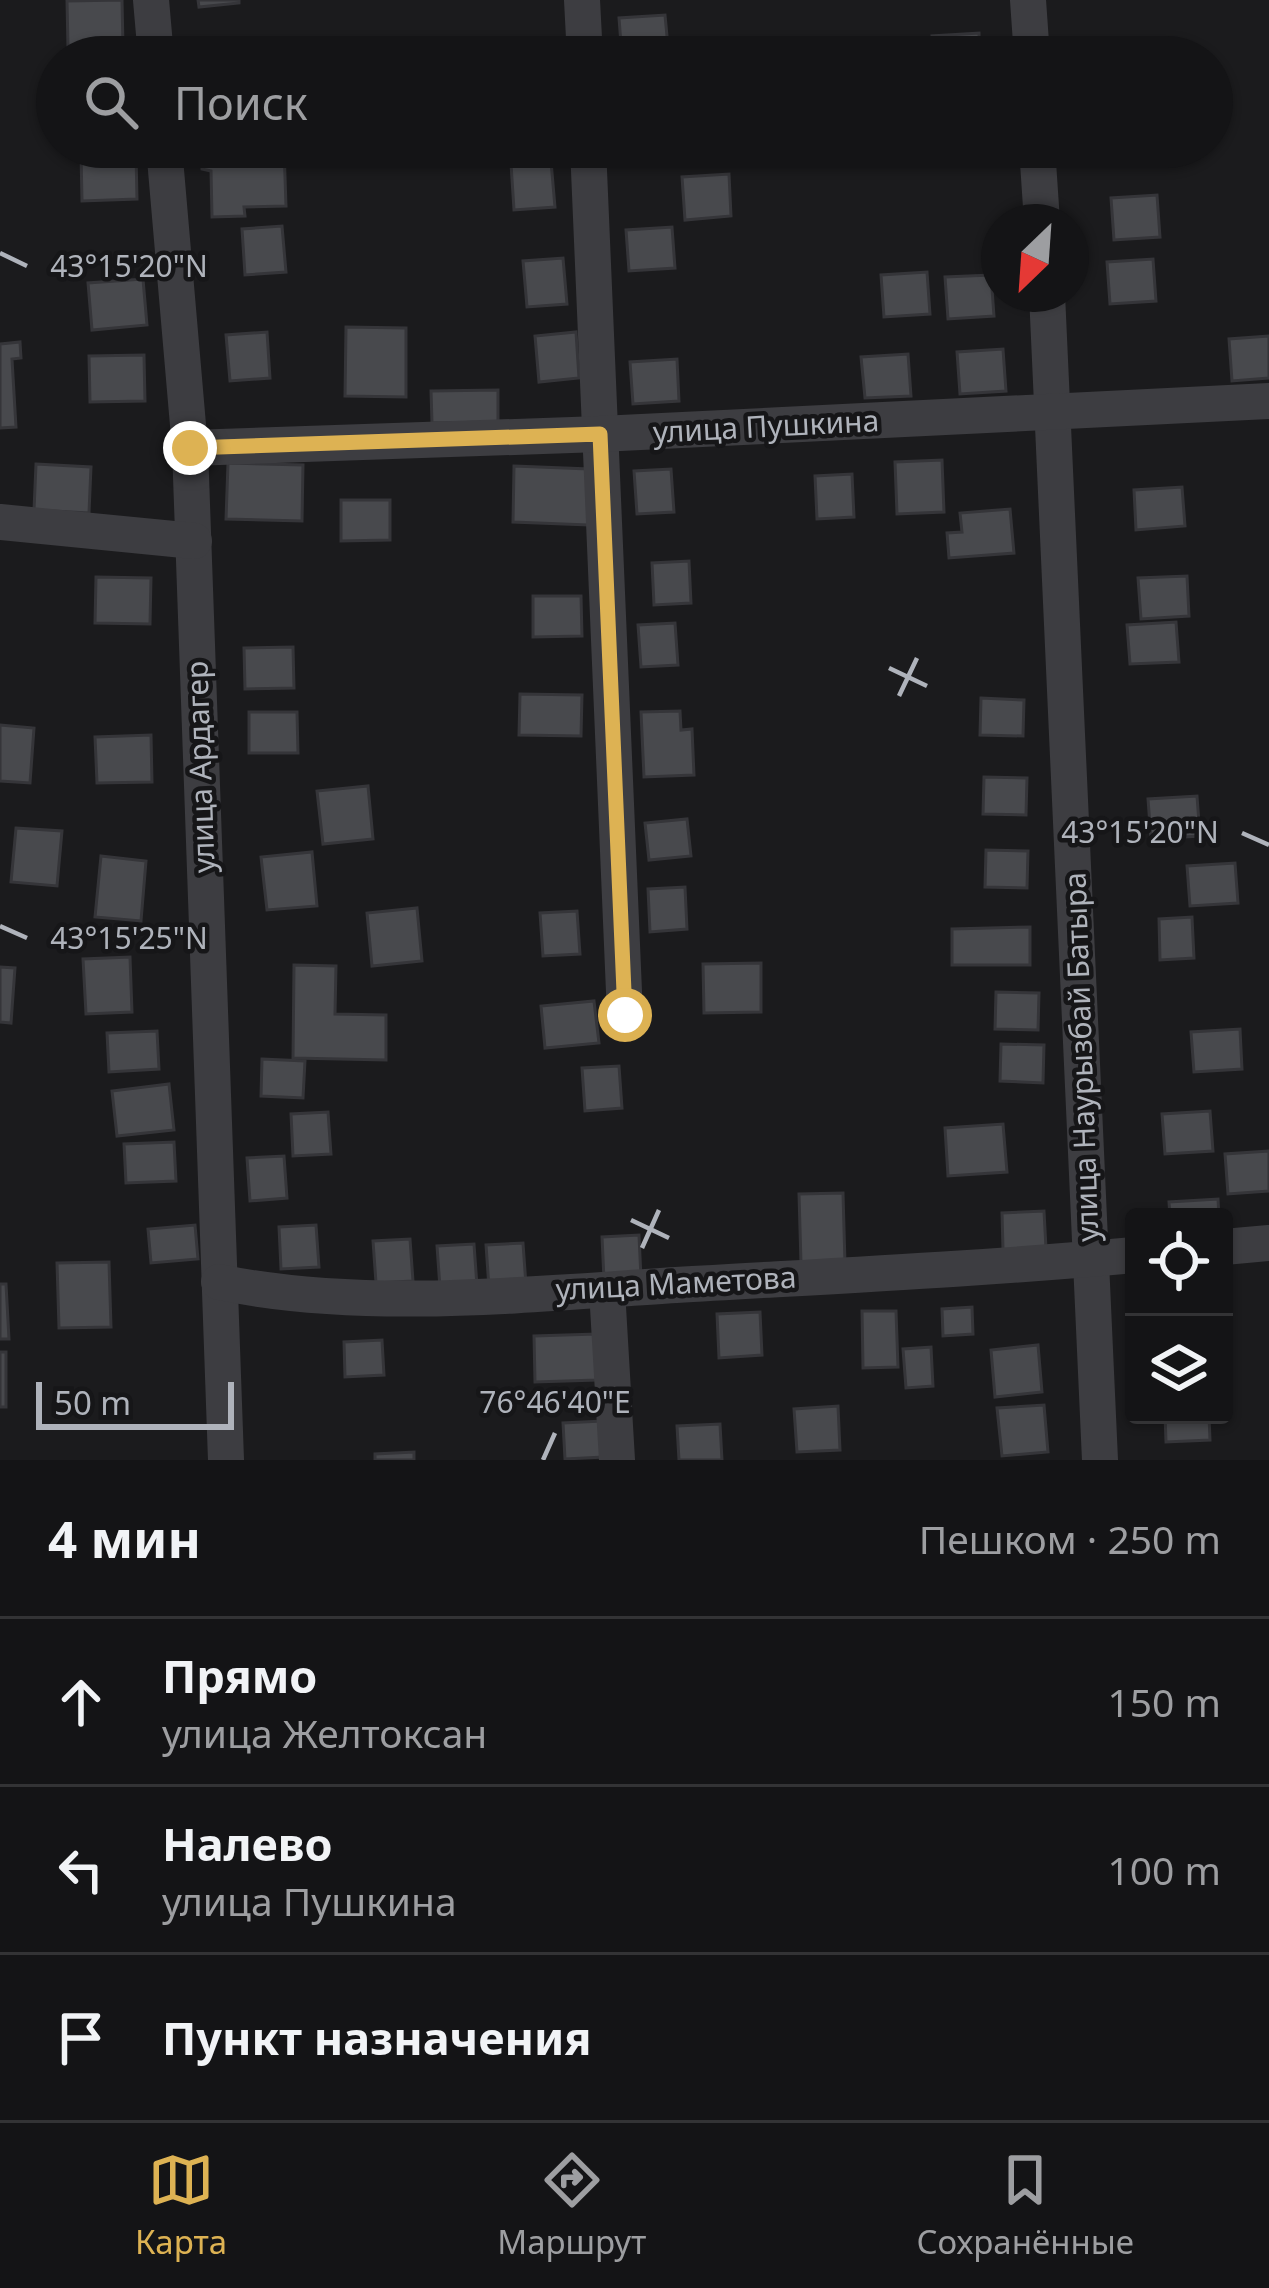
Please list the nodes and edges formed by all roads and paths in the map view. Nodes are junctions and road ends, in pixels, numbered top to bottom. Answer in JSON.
{"nodes":[{"id":1,"x":151,"y":0,"type":"edge"},
{"id":2,"x":582,"y":0,"type":"edge"},
{"id":3,"x":1028,"y":0,"type":"edge"},
{"id":4,"x":154,"y":36,"type":"edge"},
{"id":5,"x":584,"y":36,"type":"edge"},
{"id":6,"x":1031,"y":36,"type":"edge"},
{"id":7,"x":166,"y":168,"type":"edge"},
{"id":8,"x":589,"y":168,"type":"edge"},
{"id":9,"x":1038,"y":168,"type":"edge"},
{"id":10,"x":1041,"y":204,"type":"edge"},
{"id":11,"x":1047,"y":312,"type":"edge"},
{"id":12,"x":1269,"y":401,"type":"edge"},
{"id":13,"x":1054,"y":414,"type":"junction"},
{"id":14,"x":600,"y":434,"type":"junction"},
{"id":15,"x":190,"y":448,"type":"junction"},
{"id":16,"x":0,"y":522,"type":"edge"},
{"id":17,"x":194,"y":542,"type":"junction"},
{"id":18,"x":625,"y":1015,"type":"dead end"},
{"id":19,"x":1269,"y":1243,"type":"edge"},
{"id":20,"x":1233,"y":1246,"type":"edge"},
{"id":21,"x":1125,"y":1256,"type":"edge"},
{"id":22,"x":1090,"y":1259,"type":"junction"},
{"id":23,"x":219,"y":1282,"type":"junction"},
{"id":24,"x":607,"y":1289,"type":"junction"},
{"id":25,"x":226,"y":1460,"type":"edge"},
{"id":26,"x":616,"y":1460,"type":"edge"},
{"id":27,"x":1100,"y":1460,"type":"edge"}],
"edges":[{"from":1,"to":4,"type":"street"},
{"from":2,"to":5,"type":"street"},
{"from":3,"to":6,"type":"street"},
{"from":7,"to":15,"type":"street","name":"улица Ардагер"},
{"from":8,"to":14,"type":"street"},
{"from":9,"to":10,"type":"street"},
{"from":11,"to":13,"type":"street","name":"улица Наурызбай Батыра"},
{"from":12,"to":13,"type":"street","name":"улица Пушкина"},
{"from":13,"to":14,"type":"street","name":"улица Пушкина"},
{"from":13,"to":22,"type":"street","name":"улица Наурызбай Батыра"},
{"from":14,"to":15,"type":"street","name":"улица Пушкина"},
{"from":14,"to":18,"type":"street"},
{"from":15,"to":17,"type":"street","name":"улица Ардагер"},
{"from":16,"to":17,"type":"street"},
{"from":17,"to":23,"type":"street","name":"улица Ардагер"},
{"from":19,"to":20,"type":"street"},
{"from":21,"to":22,"type":"street","name":"улица Маметова"},
{"from":22,"to":24,"type":"street","name":"улица Маметова"},
{"from":22,"to":27,"type":"street","name":"улица Наурызбай Батыра"},
{"from":23,"to":24,"type":"street","name":"улица Маметова"},
{"from":23,"to":25,"type":"street","name":"улица Ардагер"},
{"from":24,"to":26,"type":"street"}]}
